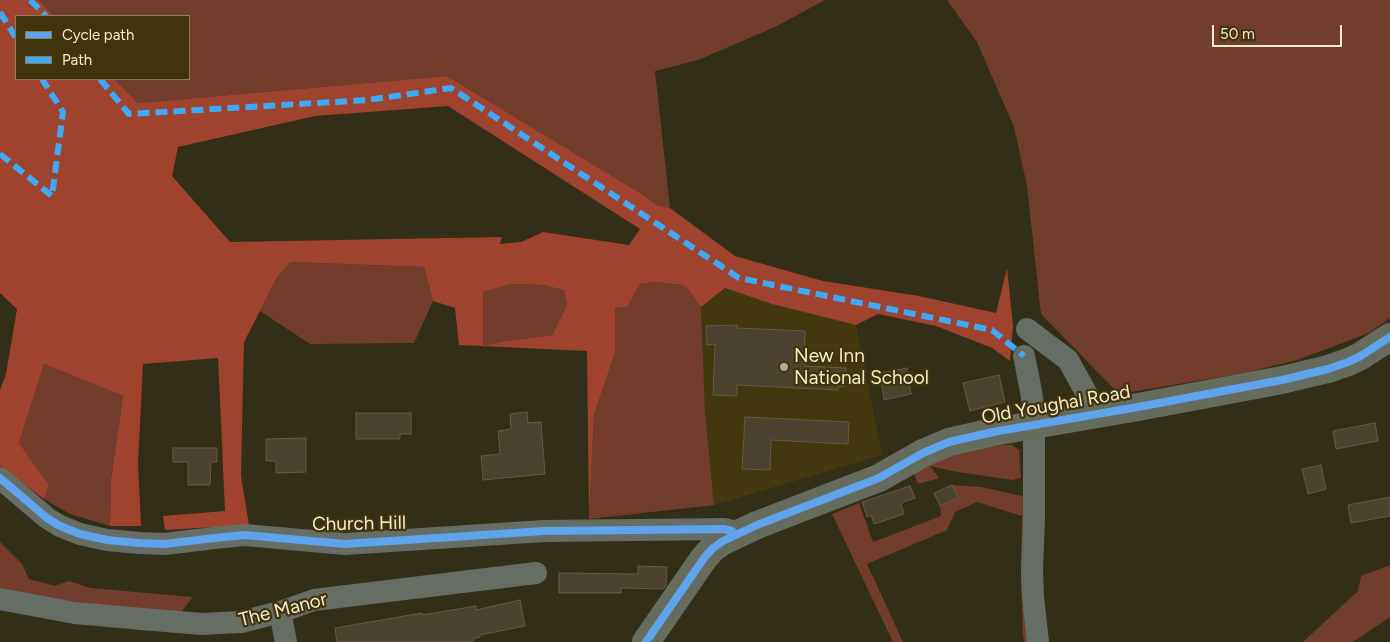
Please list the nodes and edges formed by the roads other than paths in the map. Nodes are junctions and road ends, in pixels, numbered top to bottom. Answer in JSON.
{"nodes":[{"id":1,"x":1027,"y":330,"type":"dead end"},
{"id":2,"x":1390,"y":337,"type":"edge"},
{"id":3,"x":1024,"y":356,"type":"dead end"},
{"id":4,"x":1098,"y":414,"type":"junction"},
{"id":5,"x":1034,"y":426,"type":"junction"},
{"id":6,"x":0,"y":478,"type":"edge"},
{"id":7,"x":736,"y":534,"type":"junction"},
{"id":8,"x":536,"y":572,"type":"dead end"},
{"id":9,"x":0,"y":599,"type":"edge"},
{"id":10,"x":280,"y":612,"type":"junction"},
{"id":11,"x":286,"y":642,"type":"edge"},
{"id":12,"x":646,"y":642,"type":"edge"},
{"id":13,"x":1038,"y":642,"type":"edge"}],
"edges":[{"from":1,"to":4,"type":"street"},
{"from":2,"to":4,"type":"main road","name":"Old Youghal Road"},
{"from":3,"to":5,"type":"street"},
{"from":4,"to":5,"type":"main road","name":"Old Youghal Road"},
{"from":5,"to":7,"type":"main road","name":"Old Youghal Road"},
{"from":5,"to":13,"type":"street"},
{"from":6,"to":7,"type":"street","name":"Church Hill"},
{"from":7,"to":12,"type":"main road","name":"Old Youghal Road"},
{"from":8,"to":10,"type":"street","name":"The Manor"},
{"from":9,"to":10,"type":"street","name":"The Manor"},
{"from":10,"to":11,"type":"street"}]}
